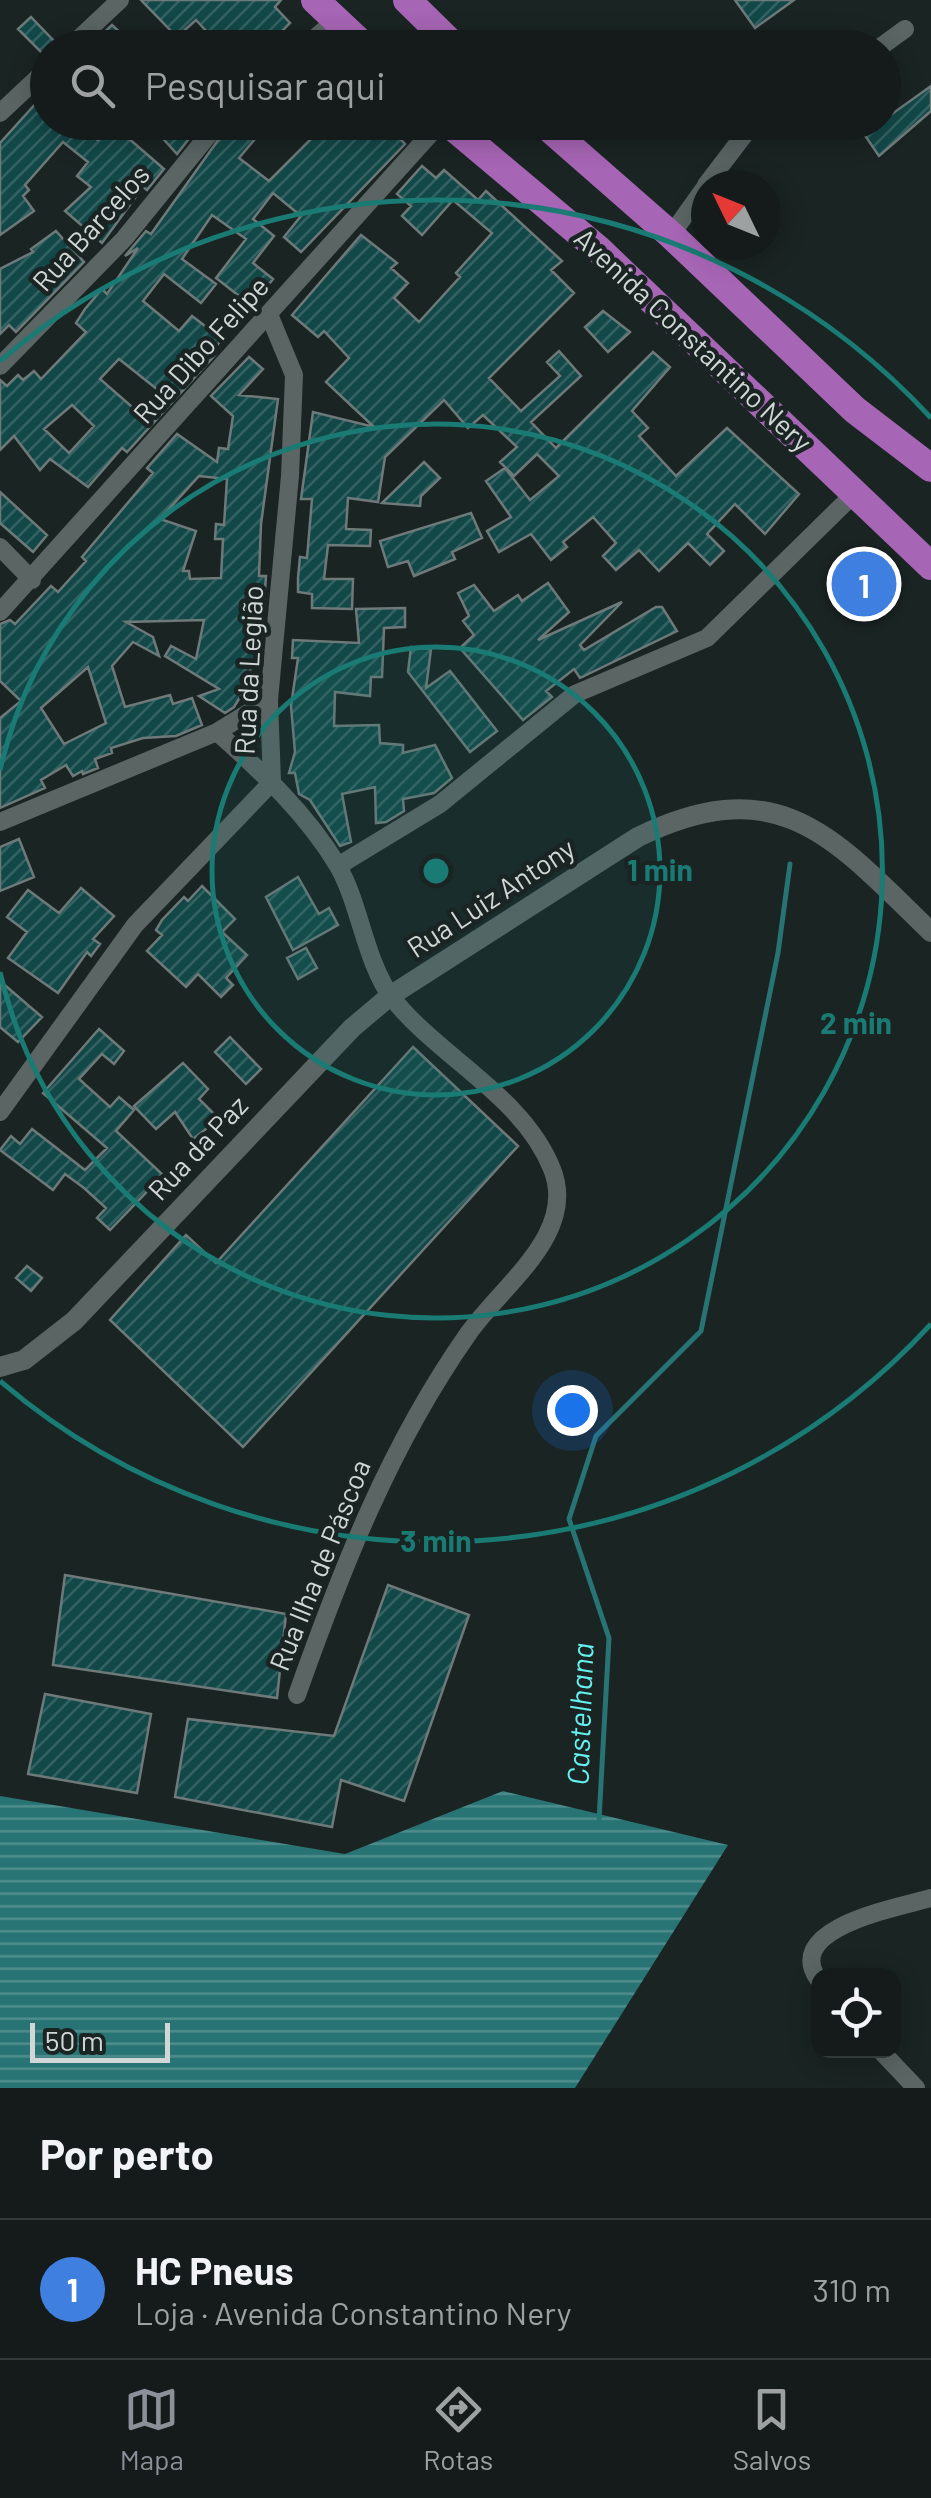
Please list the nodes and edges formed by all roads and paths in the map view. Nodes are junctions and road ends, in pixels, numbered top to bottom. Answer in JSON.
{"nodes":[{"id":1,"x":120,"y":0,"type":"edge"},
{"id":2,"x":315,"y":0,"type":"edge"},
{"id":3,"x":407,"y":0,"type":"edge"},
{"id":4,"x":337,"y":19,"type":"junction"},
{"id":5,"x":905,"y":29,"type":"dead end"},
{"id":6,"x":88,"y":30,"type":"edge"},
{"id":7,"x":324,"y":30,"type":"edge"},
{"id":8,"x":348,"y":30,"type":"edge"},
{"id":9,"x":438,"y":30,"type":"edge"},
{"id":10,"x":901,"y":32,"type":"edge"},
{"id":11,"x":30,"y":81,"type":"edge"},
{"id":12,"x":4,"y":100,"type":"edge"},
{"id":13,"x":204,"y":140,"type":"edge"},
{"id":14,"x":427,"y":140,"type":"edge"},
{"id":15,"x":466,"y":140,"type":"edge"},
{"id":16,"x":562,"y":140,"type":"edge"},
{"id":17,"x":740,"y":140,"type":"edge"},
{"id":18,"x":717,"y":170,"type":"edge"},
{"id":19,"x":691,"y":206,"type":"edge"},
{"id":20,"x":670,"y":235,"type":"junction"},
{"id":21,"x":270,"y":317,"type":"junction"},
{"id":22,"x":0,"y":366,"type":"edge"},
{"id":23,"x":931,"y":468,"type":"edge"},
{"id":24,"x":856,"y":492,"type":"junction"},
{"id":25,"x":0,"y":547,"type":"edge"},
{"id":26,"x":931,"y":566,"type":"edge"},
{"id":27,"x":32,"y":580,"type":"junction"},
{"id":28,"x":0,"y":612,"type":"edge"},
{"id":29,"x":269,"y":700,"type":"junction"},
{"id":30,"x":216,"y":732,"type":"junction"},
{"id":31,"x":272,"y":782,"type":"junction"},
{"id":32,"x":0,"y":822,"type":"edge"},
{"id":33,"x":338,"y":866,"type":"junction"},
{"id":34,"x":931,"y":932,"type":"edge"},
{"id":35,"x":390,"y":996,"type":"junction"},
{"id":36,"x":0,"y":1112,"type":"edge"},
{"id":37,"x":0,"y":1367,"type":"edge"},
{"id":38,"x":297,"y":1695,"type":"dead end"},
{"id":39,"x":931,"y":1898,"type":"edge"},
{"id":40,"x":811,"y":1969,"type":"edge"},
{"id":41,"x":888,"y":2058,"type":"edge"},
{"id":42,"x":916,"y":2088,"type":"edge"}],
"edges":[{"from":1,"to":6,"type":"street"},
{"from":2,"to":4,"type":"highway"},
{"from":3,"to":9,"type":"highway"},
{"from":4,"to":7,"type":"street"},
{"from":4,"to":8,"type":"highway"},
{"from":5,"to":10,"type":"street"},
{"from":11,"to":12,"type":"street"},
{"from":13,"to":22,"type":"street","name":"Rua Barcelos"},
{"from":14,"to":21,"type":"street","name":"Rua Dibo Felipe"},
{"from":15,"to":24,"type":"highway","name":"Avenida Constantino Nery"},
{"from":16,"to":20,"type":"highway"},
{"from":17,"to":18,"type":"street"},
{"from":19,"to":20,"type":"street"},
{"from":20,"to":23,"type":"highway"},
{"from":21,"to":27,"type":"street","name":"Rua Dibo Felipe"},
{"from":21,"to":29,"type":"street","name":"Rua da Legião"},
{"from":24,"to":26,"type":"highway","name":"Avenida Constantino Nery"},
{"from":24,"to":33,"type":"street"},
{"from":25,"to":27,"type":"street"},
{"from":27,"to":28,"type":"street","name":"Rua Dibo Felipe"},
{"from":29,"to":30,"type":"street"},
{"from":29,"to":31,"type":"street","name":"Rua da Legião"},
{"from":30,"to":31,"type":"street","name":"Rua Ilha de Páscoa"},
{"from":30,"to":32,"type":"street"},
{"from":31,"to":33,"type":"street","name":"Rua Ilha de Páscoa"},
{"from":31,"to":36,"type":"street","name":"Rua da Legião"},
{"from":33,"to":35,"type":"street","name":"Rua Ilha de Páscoa"},
{"from":34,"to":35,"type":"street","name":"Rua Luiz Antony"},
{"from":35,"to":37,"type":"street","name":"Rua da Paz"},
{"from":35,"to":38,"type":"street","name":"Rua Ilha de Páscoa"},
{"from":39,"to":40,"type":"street"},
{"from":41,"to":42,"type":"street"}]}
